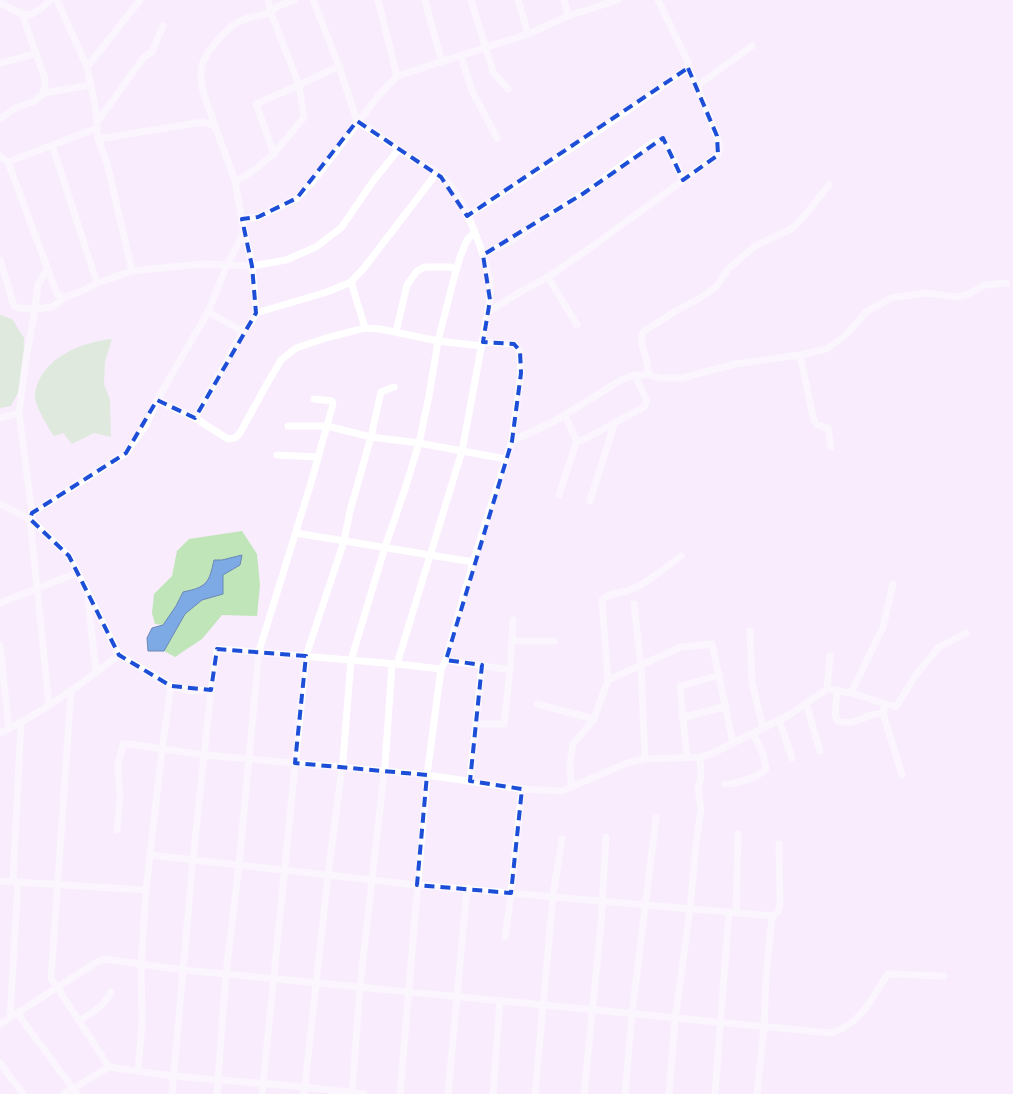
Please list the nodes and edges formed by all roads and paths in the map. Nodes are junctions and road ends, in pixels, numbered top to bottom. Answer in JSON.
{"nodes":[{"id":1,"x":50,"y":0,"type":"edge"},
{"id":2,"x":57,"y":0,"type":"edge"},
{"id":3,"x":140,"y":0,"type":"edge"},
{"id":4,"x":268,"y":0,"type":"edge"},
{"id":5,"x":294,"y":0,"type":"edge"},
{"id":6,"x":313,"y":0,"type":"edge"},
{"id":7,"x":378,"y":0,"type":"edge"},
{"id":8,"x":425,"y":0,"type":"edge"},
{"id":9,"x":471,"y":0,"type":"edge"},
{"id":10,"x":518,"y":0,"type":"edge"},
{"id":11,"x":564,"y":0,"type":"edge"},
{"id":12,"x":658,"y":0,"type":"edge"},
{"id":13,"x":612,"y":1,"type":"edge"},
{"id":14,"x":0,"y":3,"type":"edge"},
{"id":15,"x":271,"y":13,"type":"junction"},
{"id":16,"x":22,"y":14,"type":"junction"},
{"id":17,"x":568,"y":16,"type":"junction"},
{"id":18,"x":163,"y":26,"type":"dead end"},
{"id":19,"x":528,"y":34,"type":"junction"},
{"id":20,"x":752,"y":46,"type":"dead end"},
{"id":21,"x":484,"y":48,"type":"junction"},
{"id":22,"x":35,"y":54,"type":"junction"},
{"id":23,"x":461,"y":56,"type":"junction"},
{"id":24,"x":0,"y":63,"type":"edge"},
{"id":25,"x":442,"y":63,"type":"junction"},
{"id":26,"x":339,"y":66,"type":"junction"},
{"id":27,"x":87,"y":67,"type":"junction"},
{"id":28,"x":688,"y":68,"type":"junction"},
{"id":29,"x":397,"y":76,"type":"junction"},
{"id":30,"x":90,"y":85,"type":"junction"},
{"id":31,"x":298,"y":85,"type":"junction"},
{"id":32,"x":697,"y":86,"type":"junction"},
{"id":33,"x":508,"y":89,"type":"dead end"},
{"id":34,"x":44,"y":94,"type":"junction"},
{"id":35,"x":0,"y":119,"type":"edge"},
{"id":36,"x":358,"y":121,"type":"junction"},
{"id":37,"x":97,"y":125,"type":"junction"},
{"id":38,"x":215,"y":126,"type":"junction"},
{"id":39,"x":497,"y":138,"type":"dead end"},
{"id":40,"x":98,"y":139,"type":"junction"},
{"id":41,"x":52,"y":145,"type":"junction"},
{"id":42,"x":399,"y":149,"type":"junction"},
{"id":43,"x":274,"y":154,"type":"junction"},
{"id":44,"x":0,"y":156,"type":"edge"},
{"id":45,"x":8,"y":162,"type":"junction"},
{"id":46,"x":436,"y":174,"type":"junction"},
{"id":47,"x":683,"y":180,"type":"junction"},
{"id":48,"x":235,"y":181,"type":"junction"},
{"id":49,"x":829,"y":185,"type":"dead end"},
{"id":50,"x":467,"y":216,"type":"junction"},
{"id":51,"x":242,"y":219,"type":"junction"},
{"id":52,"x":244,"y":232,"type":"junction"},
{"id":53,"x":474,"y":233,"type":"junction"},
{"id":54,"x":483,"y":255,"type":"junction"},
{"id":55,"x":0,"y":260,"type":"edge"},
{"id":56,"x":227,"y":266,"type":"junction"},
{"id":57,"x":252,"y":266,"type":"junction"},
{"id":58,"x":47,"y":270,"type":"junction"},
{"id":59,"x":456,"y":270,"type":"junction"},
{"id":60,"x":132,"y":272,"type":"junction"},
{"id":61,"x":548,"y":277,"type":"junction"},
{"id":62,"x":351,"y":282,"type":"junction"},
{"id":63,"x":1006,"y":283,"type":"dead end"},
{"id":64,"x":97,"y":284,"type":"junction"},
{"id":65,"x":65,"y":297,"type":"junction"},
{"id":66,"x":36,"y":309,"type":"junction"},
{"id":67,"x":208,"y":312,"type":"junction"},
{"id":68,"x":488,"y":312,"type":"junction"},
{"id":69,"x":256,"y":313,"type":"junction"},
{"id":70,"x":577,"y":325,"type":"dead end"},
{"id":71,"x":365,"y":328,"type":"junction"},
{"id":72,"x":244,"y":329,"type":"junction"},
{"id":73,"x":396,"y":332,"type":"junction"},
{"id":74,"x":438,"y":341,"type":"junction"},
{"id":75,"x":482,"y":344,"type":"junction"},
{"id":76,"x":800,"y":355,"type":"junction"},
{"id":77,"x":635,"y":375,"type":"junction"},
{"id":78,"x":648,"y":375,"type":"junction"},
{"id":79,"x":394,"y":387,"type":"dead end"},
{"id":80,"x":314,"y":399,"type":"dead end"},
{"id":81,"x":157,"y":400,"type":"junction"},
{"id":82,"x":20,"y":413,"type":"junction"},
{"id":83,"x":565,"y":415,"type":"junction"},
{"id":84,"x":0,"y":418,"type":"edge"},
{"id":85,"x":195,"y":418,"type":"junction"},
{"id":86,"x":615,"y":422,"type":"junction"},
{"id":87,"x":288,"y":426,"type":"dead end"},
{"id":88,"x":327,"y":426,"type":"junction"},
{"id":89,"x":371,"y":436,"type":"junction"},
{"id":90,"x":577,"y":440,"type":"junction"},
{"id":91,"x":512,"y":441,"type":"junction"},
{"id":92,"x":419,"y":442,"type":"junction"},
{"id":93,"x":830,"y":446,"type":"dead end"},
{"id":94,"x":462,"y":450,"type":"junction"},
{"id":95,"x":277,"y":455,"type":"dead end"},
{"id":96,"x":317,"y":458,"type":"junction"},
{"id":97,"x":506,"y":459,"type":"junction"},
{"id":98,"x":559,"y":495,"type":"dead end"},
{"id":99,"x":590,"y":501,"type":"dead end"},
{"id":100,"x":0,"y":504,"type":"edge"},
{"id":101,"x":31,"y":516,"type":"junction"},
{"id":102,"x":296,"y":533,"type":"junction"},
{"id":103,"x":344,"y":540,"type":"junction"},
{"id":104,"x":385,"y":546,"type":"junction"},
{"id":105,"x":431,"y":554,"type":"junction"},
{"id":106,"x":681,"y":556,"type":"dead end"},
{"id":107,"x":474,"y":562,"type":"junction"},
{"id":108,"x":77,"y":573,"type":"junction"},
{"id":109,"x":893,"y":584,"type":"dead end"},
{"id":110,"x":37,"y":588,"type":"junction"},
{"id":111,"x":88,"y":594,"type":"junction"},
{"id":112,"x":0,"y":603,"type":"edge"},
{"id":113,"x":634,"y":604,"type":"dead end"},
{"id":114,"x":514,"y":620,"type":"dead end"},
{"id":115,"x":750,"y":631,"type":"dead end"},
{"id":116,"x":966,"y":633,"type":"dead end"},
{"id":117,"x":513,"y":641,"type":"junction"},
{"id":118,"x":554,"y":641,"type":"dead end"},
{"id":119,"x":0,"y":646,"type":"edge"},
{"id":120,"x":259,"y":651,"type":"junction"},
{"id":121,"x":119,"y":655,"type":"junction"},
{"id":122,"x":306,"y":656,"type":"junction"},
{"id":123,"x":830,"y":656,"type":"dead end"},
{"id":124,"x":351,"y":660,"type":"junction"},
{"id":125,"x":446,"y":660,"type":"junction"},
{"id":126,"x":394,"y":664,"type":"junction"},
{"id":127,"x":482,"y":665,"type":"junction"},
{"id":128,"x":641,"y":666,"type":"junction"},
{"id":129,"x":441,"y":669,"type":"junction"},
{"id":130,"x":510,"y":670,"type":"junction"},
{"id":131,"x":96,"y":673,"type":"junction"},
{"id":132,"x":720,"y":675,"type":"junction"},
{"id":133,"x":608,"y":680,"type":"junction"},
{"id":134,"x":171,"y":686,"type":"junction"},
{"id":135,"x":827,"y":689,"type":"junction"},
{"id":136,"x":211,"y":690,"type":"junction"},
{"id":137,"x":837,"y":690,"type":"junction"},
{"id":138,"x":72,"y":692,"type":"junction"},
{"id":139,"x":851,"y":693,"type":"junction"},
{"id":140,"x":806,"y":703,"type":"junction"},
{"id":141,"x":884,"y":703,"type":"junction"},
{"id":142,"x":537,"y":704,"type":"dead end"},
{"id":143,"x":49,"y":705,"type":"junction"},
{"id":144,"x":726,"y":706,"type":"junction"},
{"id":145,"x":883,"y":713,"type":"junction"},
{"id":146,"x":682,"y":718,"type":"junction"},
{"id":147,"x":594,"y":719,"type":"junction"},
{"id":148,"x":779,"y":720,"type":"junction"},
{"id":149,"x":21,"y":723,"type":"junction"},
{"id":150,"x":477,"y":724,"type":"junction"},
{"id":151,"x":9,"y":728,"type":"junction"},
{"id":152,"x":763,"y":728,"type":"junction"},
{"id":153,"x":0,"y":733,"type":"edge"},
{"id":154,"x":753,"y":733,"type":"junction"},
{"id":155,"x":733,"y":743,"type":"junction"},
{"id":156,"x":162,"y":750,"type":"junction"},
{"id":157,"x":820,"y":751,"type":"dead end"},
{"id":158,"x":205,"y":755,"type":"junction"},
{"id":159,"x":700,"y":757,"type":"junction"},
{"id":160,"x":687,"y":758,"type":"junction"},
{"id":161,"x":792,"y":758,"type":"dead end"},
{"id":162,"x":249,"y":759,"type":"junction"},
{"id":163,"x":645,"y":760,"type":"junction"},
{"id":164,"x":295,"y":763,"type":"junction"},
{"id":165,"x":342,"y":767,"type":"junction"},
{"id":166,"x":384,"y":772,"type":"junction"},
{"id":167,"x":427,"y":775,"type":"junction"},
{"id":168,"x":902,"y":775,"type":"dead end"},
{"id":169,"x":470,"y":781,"type":"junction"},
{"id":170,"x":725,"y":784,"type":"dead end"},
{"id":171,"x":571,"y":787,"type":"junction"},
{"id":172,"x":522,"y":789,"type":"junction"},
{"id":173,"x":656,"y":818,"type":"dead end"},
{"id":174,"x":117,"y":830,"type":"dead end"},
{"id":175,"x":738,"y":834,"type":"dead end"},
{"id":176,"x":606,"y":837,"type":"dead end"},
{"id":177,"x":562,"y":839,"type":"dead end"},
{"id":178,"x":779,"y":844,"type":"dead end"},
{"id":179,"x":150,"y":854,"type":"junction"},
{"id":180,"x":193,"y":859,"type":"junction"},
{"id":181,"x":239,"y":865,"type":"junction"},
{"id":182,"x":285,"y":870,"type":"junction"},
{"id":183,"x":328,"y":875,"type":"junction"},
{"id":184,"x":371,"y":879,"type":"junction"},
{"id":185,"x":0,"y":881,"type":"edge"},
{"id":186,"x":15,"y":882,"type":"junction"},
{"id":187,"x":59,"y":884,"type":"junction"},
{"id":188,"x":417,"y":885,"type":"junction"},
{"id":189,"x":467,"y":888,"type":"junction"},
{"id":190,"x":146,"y":890,"type":"junction"},
{"id":191,"x":512,"y":893,"type":"junction"},
{"id":192,"x":553,"y":896,"type":"junction"},
{"id":193,"x":603,"y":900,"type":"junction"},
{"id":194,"x":645,"y":904,"type":"junction"},
{"id":195,"x":690,"y":908,"type":"junction"},
{"id":196,"x":733,"y":913,"type":"junction"},
{"id":197,"x":772,"y":916,"type":"junction"},
{"id":198,"x":505,"y":937,"type":"dead end"},
{"id":199,"x":141,"y":964,"type":"junction"},
{"id":200,"x":184,"y":970,"type":"junction"},
{"id":201,"x":226,"y":973,"type":"junction"},
{"id":202,"x":944,"y":976,"type":"dead end"},
{"id":203,"x":274,"y":978,"type":"junction"},
{"id":204,"x":316,"y":982,"type":"junction"},
{"id":205,"x":360,"y":986,"type":"junction"},
{"id":206,"x":56,"y":987,"type":"junction"},
{"id":207,"x":409,"y":991,"type":"junction"},
{"id":208,"x":111,"y":992,"type":"dead end"},
{"id":209,"x":456,"y":996,"type":"junction"},
{"id":210,"x":500,"y":1001,"type":"junction"},
{"id":211,"x":543,"y":1005,"type":"junction"},
{"id":212,"x":592,"y":1010,"type":"junction"},
{"id":213,"x":17,"y":1013,"type":"junction"},
{"id":214,"x":632,"y":1014,"type":"junction"},
{"id":215,"x":10,"y":1017,"type":"junction"},
{"id":216,"x":676,"y":1018,"type":"junction"},
{"id":217,"x":78,"y":1021,"type":"junction"},
{"id":218,"x":720,"y":1022,"type":"junction"},
{"id":219,"x":0,"y":1024,"type":"edge"},
{"id":220,"x":764,"y":1027,"type":"junction"},
{"id":221,"x":0,"y":1063,"type":"edge"},
{"id":222,"x":109,"y":1067,"type":"junction"},
{"id":223,"x":138,"y":1071,"type":"junction"},
{"id":224,"x":173,"y":1076,"type":"junction"},
{"id":225,"x":218,"y":1079,"type":"junction"},
{"id":226,"x":262,"y":1084,"type":"junction"},
{"id":227,"x":305,"y":1090,"type":"edge"},
{"id":228,"x":75,"y":1091,"type":"edge"},
{"id":229,"x":352,"y":1093,"type":"edge"},
{"id":230,"x":23,"y":1094,"type":"edge"},
{"id":231,"x":64,"y":1094,"type":"edge"},
{"id":232,"x":172,"y":1094,"type":"edge"},
{"id":233,"x":217,"y":1094,"type":"edge"},
{"id":234,"x":262,"y":1094,"type":"edge"},
{"id":235,"x":364,"y":1094,"type":"edge"},
{"id":236,"x":400,"y":1094,"type":"edge"},
{"id":237,"x":448,"y":1094,"type":"edge"},
{"id":238,"x":493,"y":1094,"type":"edge"},
{"id":239,"x":535,"y":1094,"type":"edge"},
{"id":240,"x":584,"y":1094,"type":"edge"},
{"id":241,"x":625,"y":1094,"type":"edge"},
{"id":242,"x":669,"y":1094,"type":"edge"},
{"id":243,"x":715,"y":1094,"type":"edge"},
{"id":244,"x":757,"y":1094,"type":"edge"}],
"edges":[{"from":1,"to":16,"type":"street"},
{"from":2,"to":27,"type":"street"},
{"from":3,"to":27,"type":"street"},
{"from":4,"to":15,"type":"street"},
{"from":5,"to":15,"type":"street"},
{"from":6,"to":26,"type":"street"},
{"from":7,"to":29,"type":"street"},
{"from":8,"to":25,"type":"street"},
{"from":9,"to":21,"type":"street"},
{"from":10,"to":19,"type":"street"},
{"from":11,"to":17,"type":"street"},
{"from":12,"to":28,"type":"street"},
{"from":13,"to":17,"type":"street"},
{"from":14,"to":16,"type":"street"},
{"from":15,"to":31,"type":"street"},
{"from":15,"to":38,"type":"street"},
{"from":16,"to":22,"type":"street"},
{"from":17,"to":19,"type":"street"},
{"from":18,"to":37,"type":"street"},
{"from":19,"to":21,"type":"street"},
{"from":20,"to":32,"type":"street"},
{"from":21,"to":23,"type":"street"},
{"from":21,"to":33,"type":"street"},
{"from":22,"to":24,"type":"street"},
{"from":22,"to":34,"type":"street"},
{"from":23,"to":25,"type":"street"},
{"from":23,"to":39,"type":"street"},
{"from":25,"to":29,"type":"street"},
{"from":26,"to":31,"type":"street"},
{"from":26,"to":36,"type":"street"},
{"from":27,"to":30,"type":"street"},
{"from":28,"to":32,"type":"street"},
{"from":28,"to":50,"type":"street"},
{"from":29,"to":36,"type":"street"},
{"from":30,"to":34,"type":"street"},
{"from":30,"to":37,"type":"street"},
{"from":31,"to":43,"type":"street"},
{"from":31,"to":43,"type":"street"},
{"from":32,"to":47,"type":"street"},
{"from":34,"to":35,"type":"street"},
{"from":36,"to":42,"type":"street"},
{"from":36,"to":51,"type":"street"},
{"from":37,"to":40,"type":"street"},
{"from":37,"to":41,"type":"street"},
{"from":38,"to":40,"type":"street"},
{"from":38,"to":48,"type":"street"},
{"from":40,"to":60,"type":"street"},
{"from":41,"to":45,"type":"street"},
{"from":41,"to":64,"type":"street"},
{"from":42,"to":46,"type":"street"},
{"from":42,"to":57,"type":"street"},
{"from":43,"to":48,"type":"street"},
{"from":44,"to":45,"type":"street"},
{"from":45,"to":58,"type":"street"},
{"from":46,"to":50,"type":"street"},
{"from":46,"to":62,"type":"street"},
{"from":47,"to":54,"type":"street"},
{"from":47,"to":61,"type":"street"},
{"from":48,"to":51,"type":"street"},
{"from":49,"to":78,"type":"street"},
{"from":50,"to":53,"type":"street"},
{"from":51,"to":52,"type":"street"},
{"from":52,"to":56,"type":"street"},
{"from":52,"to":57,"type":"street"},
{"from":53,"to":54,"type":"street"},
{"from":53,"to":59,"type":"street"},
{"from":54,"to":68,"type":"street"},
{"from":55,"to":66,"type":"street"},
{"from":56,"to":57,"type":"street"},
{"from":56,"to":60,"type":"street"},
{"from":56,"to":67,"type":"street"},
{"from":57,"to":69,"type":"street"},
{"from":58,"to":65,"type":"street"},
{"from":58,"to":66,"type":"street"},
{"from":59,"to":73,"type":"street"},
{"from":59,"to":74,"type":"street"},
{"from":60,"to":64,"type":"street"},
{"from":61,"to":68,"type":"street"},
{"from":61,"to":70,"type":"street"},
{"from":62,"to":69,"type":"street"},
{"from":62,"to":71,"type":"street"},
{"from":63,"to":76,"type":"street"},
{"from":64,"to":65,"type":"street"},
{"from":65,"to":66,"type":"street"},
{"from":66,"to":82,"type":"street"},
{"from":67,"to":72,"type":"street"},
{"from":67,"to":81,"type":"street"},
{"from":68,"to":75,"type":"street"},
{"from":69,"to":72,"type":"street"},
{"from":71,"to":73,"type":"street"},
{"from":71,"to":85,"type":"street"},
{"from":72,"to":85,"type":"street"},
{"from":73,"to":74,"type":"street"},
{"from":74,"to":75,"type":"street"},
{"from":74,"to":92,"type":"street"},
{"from":75,"to":91,"type":"street"},
{"from":75,"to":94,"type":"street"},
{"from":76,"to":78,"type":"street"},
{"from":76,"to":93,"type":"street"},
{"from":77,"to":78,"type":"street"},
{"from":77,"to":83,"type":"street"},
{"from":77,"to":86,"type":"street"},
{"from":79,"to":89,"type":"street"},
{"from":80,"to":88,"type":"street"},
{"from":81,"to":85,"type":"street"},
{"from":81,"to":101,"type":"street"},
{"from":82,"to":84,"type":"street"},
{"from":82,"to":101,"type":"street"},
{"from":83,"to":90,"type":"street"},
{"from":83,"to":91,"type":"street"},
{"from":86,"to":90,"type":"street"},
{"from":86,"to":99,"type":"street"},
{"from":87,"to":88,"type":"street"},
{"from":88,"to":89,"type":"street"},
{"from":88,"to":96,"type":"street"},
{"from":89,"to":92,"type":"street"},
{"from":89,"to":103,"type":"street"},
{"from":90,"to":98,"type":"street"},
{"from":91,"to":97,"type":"street"},
{"from":92,"to":94,"type":"street"},
{"from":92,"to":104,"type":"street"},
{"from":94,"to":97,"type":"street"},
{"from":94,"to":105,"type":"street"},
{"from":95,"to":96,"type":"street"},
{"from":96,"to":102,"type":"street"},
{"from":97,"to":107,"type":"street"},
{"from":100,"to":101,"type":"street"},
{"from":101,"to":108,"type":"street"},
{"from":101,"to":110,"type":"street"},
{"from":102,"to":103,"type":"street"},
{"from":102,"to":120,"type":"street"},
{"from":103,"to":104,"type":"street"},
{"from":103,"to":122,"type":"street"},
{"from":104,"to":105,"type":"street"},
{"from":104,"to":124,"type":"street"},
{"from":105,"to":107,"type":"street"},
{"from":105,"to":126,"type":"street"},
{"from":106,"to":133,"type":"street"},
{"from":107,"to":125,"type":"street"},
{"from":108,"to":110,"type":"street"},
{"from":108,"to":111,"type":"street"},
{"from":109,"to":139,"type":"street"},
{"from":110,"to":112,"type":"street"},
{"from":110,"to":143,"type":"street"},
{"from":111,"to":121,"type":"street"},
{"from":111,"to":131,"type":"street"},
{"from":113,"to":128,"type":"street"},
{"from":114,"to":117,"type":"street"},
{"from":115,"to":152,"type":"street"},
{"from":116,"to":141,"type":"street"},
{"from":117,"to":118,"type":"street"},
{"from":117,"to":130,"type":"street"},
{"from":119,"to":151,"type":"street"},
{"from":120,"to":122,"type":"street"},
{"from":120,"to":136,"type":"street"},
{"from":120,"to":162,"type":"street"},
{"from":121,"to":131,"type":"street"},
{"from":121,"to":134,"type":"street"},
{"from":122,"to":124,"type":"street"},
{"from":122,"to":164,"type":"street"},
{"from":123,"to":135,"type":"street"},
{"from":124,"to":126,"type":"street"},
{"from":124,"to":165,"type":"street"},
{"from":125,"to":127,"type":"street"},
{"from":125,"to":129,"type":"street"},
{"from":126,"to":129,"type":"street"},
{"from":126,"to":166,"type":"street"},
{"from":127,"to":130,"type":"street"},
{"from":127,"to":150,"type":"street"},
{"from":128,"to":132,"type":"street"},
{"from":128,"to":133,"type":"street"},
{"from":128,"to":163,"type":"street"},
{"from":129,"to":167,"type":"street"},
{"from":130,"to":150,"type":"street"},
{"from":131,"to":138,"type":"street"},
{"from":132,"to":144,"type":"street"},
{"from":132,"to":146,"type":"street"},
{"from":133,"to":147,"type":"street"},
{"from":134,"to":136,"type":"street"},
{"from":134,"to":156,"type":"street"},
{"from":135,"to":137,"type":"street"},
{"from":135,"to":140,"type":"street"},
{"from":136,"to":158,"type":"street"},
{"from":137,"to":139,"type":"street"},
{"from":137,"to":145,"type":"street"},
{"from":138,"to":143,"type":"street"},
{"from":138,"to":187,"type":"street"},
{"from":139,"to":141,"type":"street"},
{"from":140,"to":148,"type":"street"},
{"from":140,"to":157,"type":"street"},
{"from":141,"to":145,"type":"street"},
{"from":142,"to":147,"type":"street"},
{"from":143,"to":149,"type":"street"},
{"from":144,"to":146,"type":"street"},
{"from":144,"to":155,"type":"street"},
{"from":145,"to":168,"type":"street"},
{"from":146,"to":160,"type":"street"},
{"from":147,"to":171,"type":"street"},
{"from":148,"to":152,"type":"street"},
{"from":148,"to":161,"type":"street"},
{"from":149,"to":151,"type":"street"},
{"from":149,"to":186,"type":"street"},
{"from":150,"to":169,"type":"street"},
{"from":151,"to":153,"type":"street"},
{"from":152,"to":154,"type":"street"},
{"from":154,"to":155,"type":"street"},
{"from":154,"to":170,"type":"street"},
{"from":155,"to":159,"type":"street"},
{"from":156,"to":158,"type":"street"},
{"from":156,"to":174,"type":"street"},
{"from":156,"to":179,"type":"street"},
{"from":158,"to":162,"type":"street"},
{"from":158,"to":180,"type":"street"},
{"from":159,"to":160,"type":"street"},
{"from":159,"to":195,"type":"street"},
{"from":160,"to":163,"type":"street"},
{"from":162,"to":164,"type":"street"},
{"from":162,"to":181,"type":"street"},
{"from":163,"to":171,"type":"street"},
{"from":164,"to":165,"type":"street"},
{"from":164,"to":182,"type":"street"},
{"from":165,"to":166,"type":"street"},
{"from":165,"to":183,"type":"street"},
{"from":166,"to":167,"type":"street"},
{"from":166,"to":184,"type":"street"},
{"from":167,"to":169,"type":"street"},
{"from":167,"to":188,"type":"street"},
{"from":169,"to":172,"type":"street"},
{"from":171,"to":172,"type":"street"},
{"from":172,"to":191,"type":"street"},
{"from":173,"to":194,"type":"street"},
{"from":175,"to":196,"type":"street"},
{"from":176,"to":193,"type":"street"},
{"from":177,"to":192,"type":"street"},
{"from":178,"to":197,"type":"street"},
{"from":179,"to":180,"type":"street"},
{"from":179,"to":190,"type":"street"},
{"from":180,"to":181,"type":"street"},
{"from":180,"to":200,"type":"street"},
{"from":181,"to":182,"type":"street"},
{"from":181,"to":201,"type":"street"},
{"from":182,"to":183,"type":"street"},
{"from":182,"to":203,"type":"street"},
{"from":183,"to":184,"type":"street"},
{"from":183,"to":204,"type":"street"},
{"from":184,"to":188,"type":"street"},
{"from":184,"to":205,"type":"street"},
{"from":185,"to":186,"type":"street"},
{"from":186,"to":187,"type":"street"},
{"from":186,"to":215,"type":"street"},
{"from":187,"to":190,"type":"street"},
{"from":187,"to":206,"type":"street"},
{"from":188,"to":189,"type":"street"},
{"from":188,"to":207,"type":"street"},
{"from":189,"to":191,"type":"street"},
{"from":189,"to":209,"type":"street"},
{"from":190,"to":199,"type":"street"},
{"from":191,"to":192,"type":"street"},
{"from":191,"to":198,"type":"street"},
{"from":192,"to":193,"type":"street"},
{"from":192,"to":211,"type":"street"},
{"from":193,"to":194,"type":"street"},
{"from":193,"to":212,"type":"street"},
{"from":194,"to":195,"type":"street"},
{"from":194,"to":214,"type":"street"},
{"from":195,"to":196,"type":"street"},
{"from":195,"to":216,"type":"street"},
{"from":196,"to":197,"type":"street"},
{"from":196,"to":218,"type":"street"},
{"from":197,"to":220,"type":"street"},
{"from":199,"to":200,"type":"street"},
{"from":199,"to":206,"type":"street"},
{"from":199,"to":223,"type":"street"},
{"from":200,"to":201,"type":"street"},
{"from":200,"to":224,"type":"street"},
{"from":201,"to":203,"type":"street"},
{"from":201,"to":225,"type":"street"},
{"from":202,"to":220,"type":"street"},
{"from":203,"to":204,"type":"street"},
{"from":203,"to":226,"type":"street"},
{"from":204,"to":205,"type":"street"},
{"from":204,"to":227,"type":"street"},
{"from":205,"to":207,"type":"street"},
{"from":205,"to":229,"type":"street"},
{"from":206,"to":213,"type":"street"},
{"from":206,"to":217,"type":"street"},
{"from":207,"to":209,"type":"street"},
{"from":207,"to":236,"type":"street"},
{"from":208,"to":217,"type":"street"},
{"from":209,"to":210,"type":"street"},
{"from":209,"to":237,"type":"street"},
{"from":210,"to":211,"type":"street"},
{"from":210,"to":238,"type":"street"},
{"from":211,"to":212,"type":"street"},
{"from":211,"to":239,"type":"street"},
{"from":212,"to":214,"type":"street"},
{"from":212,"to":240,"type":"street"},
{"from":213,"to":215,"type":"street"},
{"from":213,"to":228,"type":"street"},
{"from":214,"to":216,"type":"street"},
{"from":214,"to":241,"type":"street"},
{"from":215,"to":219,"type":"street"},
{"from":216,"to":218,"type":"street"},
{"from":216,"to":242,"type":"street"},
{"from":217,"to":222,"type":"street"},
{"from":218,"to":220,"type":"street"},
{"from":218,"to":243,"type":"street"},
{"from":220,"to":244,"type":"street"},
{"from":221,"to":230,"type":"street"},
{"from":222,"to":223,"type":"street"},
{"from":222,"to":228,"type":"street"},
{"from":223,"to":224,"type":"street"},
{"from":224,"to":225,"type":"street"},
{"from":224,"to":232,"type":"street"},
{"from":225,"to":226,"type":"street"},
{"from":225,"to":233,"type":"street"},
{"from":226,"to":227,"type":"street"},
{"from":226,"to":234,"type":"street"},
{"from":227,"to":229,"type":"street"},
{"from":228,"to":231,"type":"street"},
{"from":229,"to":235,"type":"street"}]}
